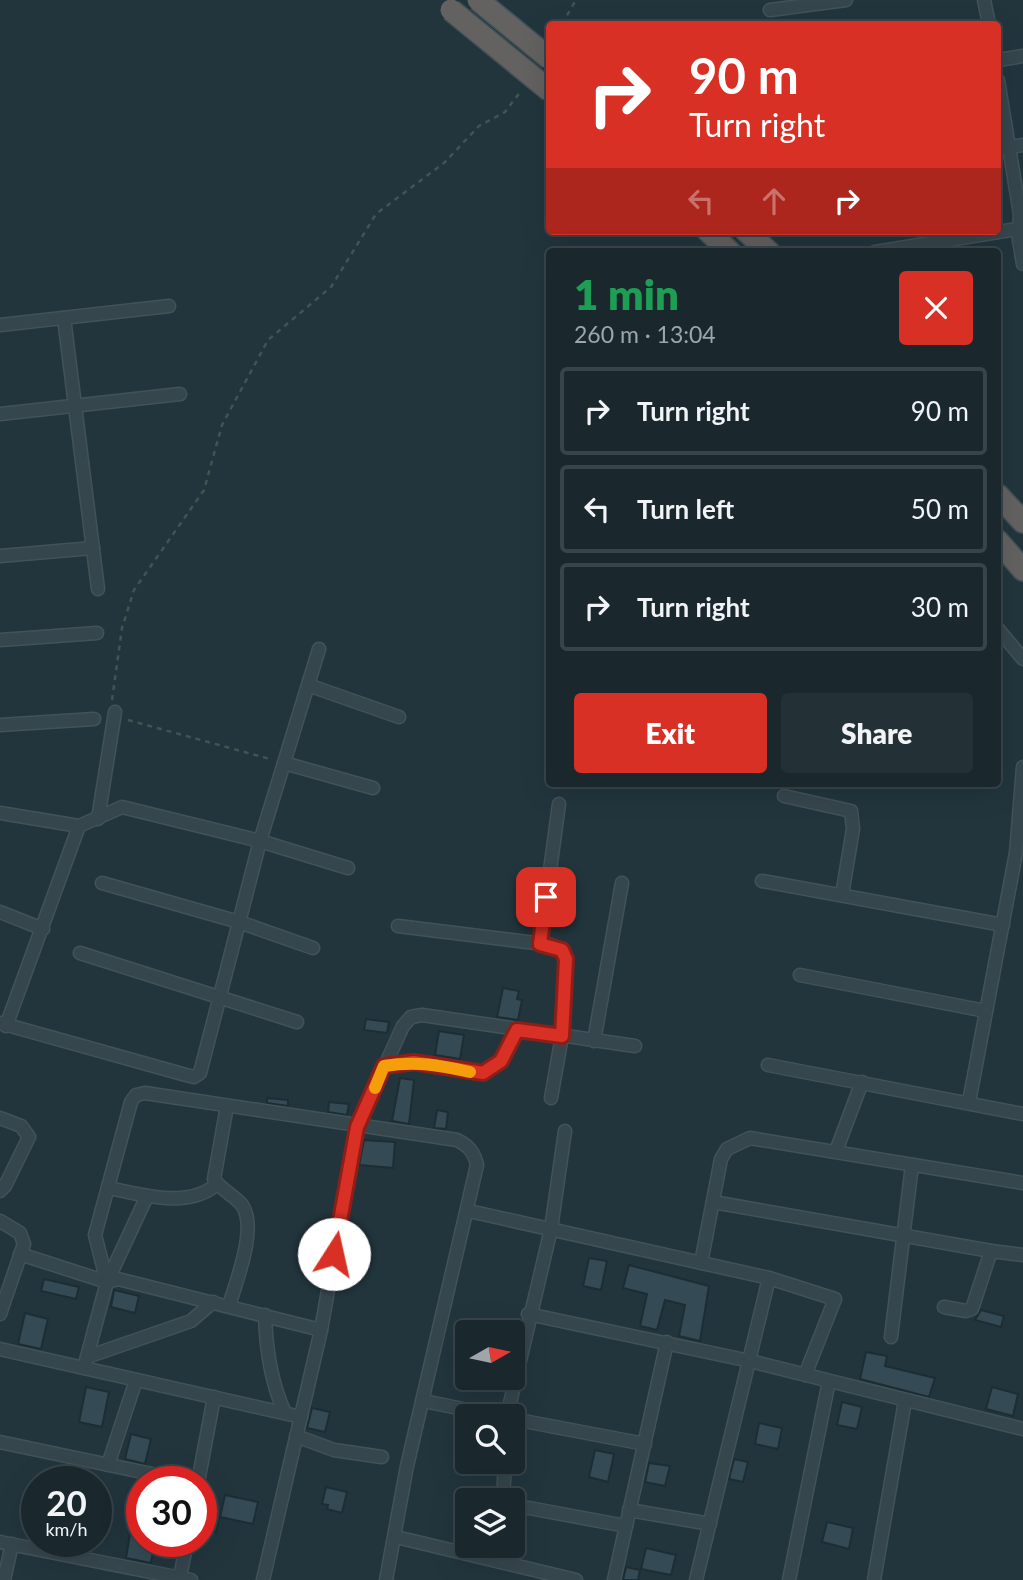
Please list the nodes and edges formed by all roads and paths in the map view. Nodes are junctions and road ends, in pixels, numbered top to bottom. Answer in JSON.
{"nodes":[{"id":1,"x":478,"y":0,"type":"edge"},
{"id":2,"x":576,"y":0,"type":"edge"},
{"id":3,"x":846,"y":0,"type":"edge"},
{"id":4,"x":985,"y":0,"type":"edge"},
{"id":5,"x":444,"y":5,"type":"edge"},
{"id":6,"x":771,"y":10,"type":"dead end"},
{"id":7,"x":564,"y":21,"type":"edge"},
{"id":8,"x":988,"y":21,"type":"edge"},
{"id":9,"x":546,"y":56,"type":"edge"},
{"id":10,"x":1023,"y":56,"type":"edge"},
{"id":11,"x":1001,"y":60,"type":"edge"},
{"id":12,"x":546,"y":88,"type":"edge"},
{"id":13,"x":522,"y":89,"type":"dead end"},
{"id":14,"x":1001,"y":120,"type":"edge"},
{"id":15,"x":1023,"y":145,"type":"edge"},
{"id":16,"x":1003,"y":148,"type":"edge"},
{"id":17,"x":1021,"y":228,"type":"edge"},
{"id":18,"x":1001,"y":231,"type":"edge"},
{"id":19,"x":712,"y":235,"type":"edge"},
{"id":20,"x":750,"y":235,"type":"edge"},
{"id":21,"x":978,"y":235,"type":"edge"},
{"id":22,"x":726,"y":248,"type":"edge"},
{"id":23,"x":765,"y":248,"type":"edge"},
{"id":24,"x":899,"y":248,"type":"edge"},
{"id":25,"x":1023,"y":264,"type":"edge"},
{"id":26,"x":169,"y":306,"type":"dead end"},
{"id":27,"x":64,"y":318,"type":"junction"},
{"id":28,"x":0,"y":325,"type":"edge"},
{"id":29,"x":180,"y":394,"type":"dead end"},
{"id":30,"x":75,"y":406,"type":"junction"},
{"id":31,"x":0,"y":414,"type":"edge"},
{"id":32,"x":1001,"y":498,"type":"edge"},
{"id":33,"x":1023,"y":522,"type":"edge"},
{"id":34,"x":1001,"y":544,"type":"edge"},
{"id":35,"x":93,"y":548,"type":"junction"},
{"id":36,"x":0,"y":556,"type":"edge"},
{"id":37,"x":1023,"y":570,"type":"edge"},
{"id":38,"x":99,"y":589,"type":"dead end"},
{"id":39,"x":97,"y":633,"type":"dead end"},
{"id":40,"x":1001,"y":633,"type":"edge"},
{"id":41,"x":0,"y":640,"type":"edge"},
{"id":42,"x":319,"y":649,"type":"dead end"},
{"id":43,"x":1023,"y":659,"type":"edge"},
{"id":44,"x":308,"y":684,"type":"junction"},
{"id":45,"x":116,"y":712,"type":"junction"},
{"id":46,"x":399,"y":717,"type":"dead end"},
{"id":47,"x":94,"y":719,"type":"dead end"},
{"id":48,"x":0,"y":725,"type":"edge"},
{"id":49,"x":284,"y":763,"type":"junction"},
{"id":50,"x":1023,"y":767,"type":"edge"},
{"id":51,"x":373,"y":788,"type":"dead end"},
{"id":52,"x":784,"y":796,"type":"dead end"},
{"id":53,"x":559,"y":804,"type":"dead end"},
{"id":54,"x":0,"y":813,"type":"edge"},
{"id":55,"x":98,"y":820,"type":"junction"},
{"id":56,"x":79,"y":826,"type":"junction"},
{"id":57,"x":260,"y":841,"type":"junction"},
{"id":58,"x":348,"y":868,"type":"dead end"},
{"id":59,"x":762,"y":881,"type":"dead end"},
{"id":60,"x":102,"y":883,"type":"dead end"},
{"id":61,"x":622,"y":883,"type":"dead end"},
{"id":62,"x":842,"y":895,"type":"junction"},
{"id":63,"x":0,"y":912,"type":"edge"},
{"id":64,"x":239,"y":922,"type":"junction"},
{"id":65,"x":1003,"y":925,"type":"junction"},
{"id":66,"x":398,"y":926,"type":"dead end"},
{"id":67,"x":43,"y":929,"type":"junction"},
{"id":68,"x":540,"y":944,"type":"junction"},
{"id":69,"x":313,"y":947,"type":"dead end"},
{"id":70,"x":80,"y":953,"type":"dead end"},
{"id":71,"x":800,"y":975,"type":"dead end"},
{"id":72,"x":219,"y":997,"type":"junction"},
{"id":73,"x":986,"y":1011,"type":"junction"},
{"id":74,"x":297,"y":1022,"type":"dead end"},
{"id":75,"x":3,"y":1025,"type":"edge"},
{"id":76,"x":517,"y":1030,"type":"junction"},
{"id":77,"x":562,"y":1036,"type":"junction"},
{"id":78,"x":594,"y":1041,"type":"junction"},
{"id":79,"x":635,"y":1046,"type":"dead end"},
{"id":80,"x":768,"y":1065,"type":"dead end"},
{"id":81,"x":384,"y":1066,"type":"junction"},
{"id":82,"x":194,"y":1077,"type":"junction"},
{"id":83,"x":862,"y":1082,"type":"junction"},
{"id":84,"x":551,"y":1098,"type":"dead end"},
{"id":85,"x":192,"y":1101,"type":"junction"},
{"id":86,"x":970,"y":1102,"type":"junction"},
{"id":87,"x":227,"y":1106,"type":"junction"},
{"id":88,"x":1023,"y":1114,"type":"edge"},
{"id":89,"x":0,"y":1118,"type":"edge"},
{"id":90,"x":357,"y":1127,"type":"junction"},
{"id":91,"x":565,"y":1131,"type":"dead end"},
{"id":92,"x":836,"y":1151,"type":"junction"},
{"id":93,"x":912,"y":1165,"type":"junction"},
{"id":94,"x":1023,"y":1183,"type":"edge"},
{"id":95,"x":217,"y":1184,"type":"junction"},
{"id":96,"x":109,"y":1188,"type":"junction"},
{"id":97,"x":0,"y":1191,"type":"edge"},
{"id":98,"x":147,"y":1196,"type":"junction"},
{"id":99,"x":713,"y":1202,"type":"junction"},
{"id":100,"x":469,"y":1211,"type":"junction"},
{"id":101,"x":0,"y":1221,"type":"edge"},
{"id":102,"x":551,"y":1229,"type":"junction"},
{"id":103,"x":903,"y":1236,"type":"junction"},
{"id":104,"x":991,"y":1251,"type":"junction"},
{"id":105,"x":20,"y":1254,"type":"junction"},
{"id":106,"x":1023,"y":1255,"type":"edge"},
{"id":107,"x":701,"y":1263,"type":"junction"},
{"id":108,"x":769,"y":1278,"type":"junction"},
{"id":109,"x":107,"y":1282,"type":"junction"},
{"id":110,"x":214,"y":1302,"type":"junction"},
{"id":111,"x":229,"y":1306,"type":"junction"},
{"id":112,"x":944,"y":1307,"type":"dead end"},
{"id":113,"x":0,"y":1314,"type":"edge"},
{"id":114,"x":528,"y":1314,"type":"junction"},
{"id":115,"x":265,"y":1315,"type":"junction"},
{"id":116,"x":321,"y":1330,"type":"junction"},
{"id":117,"x":891,"y":1337,"type":"dead end"},
{"id":118,"x":667,"y":1342,"type":"junction"},
{"id":119,"x":0,"y":1349,"type":"edge"},
{"id":120,"x":750,"y":1361,"type":"junction"},
{"id":121,"x":86,"y":1362,"type":"junction"},
{"id":122,"x":805,"y":1375,"type":"junction"},
{"id":123,"x":136,"y":1380,"type":"junction"},
{"id":124,"x":828,"y":1381,"type":"junction"},
{"id":125,"x":214,"y":1397,"type":"junction"},
{"id":126,"x":424,"y":1401,"type":"junction"},
{"id":127,"x":905,"y":1401,"type":"junction"},
{"id":128,"x":509,"y":1404,"type":"edge"},
{"id":129,"x":455,"y":1407,"type":"edge"},
{"id":130,"x":285,"y":1413,"type":"junction"},
{"id":131,"x":301,"y":1417,"type":"junction"},
{"id":132,"x":525,"y":1421,"type":"edge"},
{"id":133,"x":1023,"y":1429,"type":"edge"},
{"id":134,"x":296,"y":1436,"type":"junction"},
{"id":135,"x":0,"y":1442,"type":"edge"},
{"id":136,"x":645,"y":1444,"type":"junction"},
{"id":137,"x":382,"y":1457,"type":"dead end"},
{"id":138,"x":108,"y":1465,"type":"junction"},
{"id":139,"x":201,"y":1466,"type":"edge"},
{"id":140,"x":126,"y":1469,"type":"edge"},
{"id":141,"x":525,"y":1507,"type":"edge"},
{"id":142,"x":629,"y":1510,"type":"junction"},
{"id":143,"x":710,"y":1524,"type":"junction"},
{"id":144,"x":626,"y":1526,"type":"junction"},
{"id":145,"x":396,"y":1537,"type":"junction"},
{"id":146,"x":6,"y":1543,"type":"edge"},
{"id":147,"x":187,"y":1557,"type":"edge"},
{"id":148,"x":489,"y":1560,"type":"joint"},
{"id":149,"x":186,"y":1578,"type":"edge"},
{"id":150,"x":4,"y":1580,"type":"edge"},
{"id":151,"x":263,"y":1580,"type":"edge"},
{"id":152,"x":386,"y":1580,"type":"edge"},
{"id":153,"x":576,"y":1580,"type":"edge"},
{"id":154,"x":614,"y":1580,"type":"edge"},
{"id":155,"x":696,"y":1580,"type":"edge"},
{"id":156,"x":789,"y":1580,"type":"edge"},
{"id":157,"x":874,"y":1580,"type":"edge"}],
"edges":[{"from":1,"to":9,"type":"highway","bridge":true},
{"from":2,"to":7,"type":"path"},
{"from":3,"to":6,"type":"street"},
{"from":4,"to":8,"type":"street"},
{"from":5,"to":12,"type":"highway","bridge":true},
{"from":10,"to":11,"type":"street"},
{"from":13,"to":45,"type":"path"},
{"from":14,"to":16,"type":"street"},
{"from":15,"to":16,"type":"street"},
{"from":16,"to":17,"type":"street"},
{"from":17,"to":18,"type":"street"},
{"from":17,"to":25,"type":"street"},
{"from":19,"to":22,"type":"highway"},
{"from":20,"to":23,"type":"highway"},
{"from":21,"to":24,"type":"street"},
{"from":26,"to":27,"type":"street"},
{"from":27,"to":28,"type":"street"},
{"from":27,"to":30,"type":"street"},
{"from":29,"to":30,"type":"street"},
{"from":30,"to":31,"type":"street"},
{"from":30,"to":35,"type":"street"},
{"from":32,"to":33,"type":"highway"},
{"from":34,"to":37,"type":"highway"},
{"from":35,"to":36,"type":"street"},
{"from":35,"to":38,"type":"street"},
{"from":39,"to":41,"type":"street"},
{"from":40,"to":43,"type":"street"},
{"from":42,"to":44,"type":"street"},
{"from":44,"to":46,"type":"street"},
{"from":44,"to":49,"type":"street"},
{"from":45,"to":49,"type":"path"},
{"from":45,"to":55,"type":"street"},
{"from":47,"to":48,"type":"street"},
{"from":49,"to":51,"type":"street"},
{"from":49,"to":57,"type":"street"},
{"from":50,"to":65,"type":"street"},
{"from":52,"to":62,"type":"street"},
{"from":53,"to":68,"type":"street"},
{"from":54,"to":56,"type":"street"},
{"from":55,"to":56,"type":"street"},
{"from":55,"to":57,"type":"street"},
{"from":56,"to":67,"type":"street"},
{"from":57,"to":58,"type":"street"},
{"from":57,"to":64,"type":"street"},
{"from":59,"to":62,"type":"street"},
{"from":60,"to":64,"type":"street"},
{"from":61,"to":78,"type":"street"},
{"from":62,"to":65,"type":"street"},
{"from":63,"to":67,"type":"street"},
{"from":64,"to":69,"type":"street"},
{"from":64,"to":72,"type":"street"},
{"from":65,"to":73,"type":"street"},
{"from":66,"to":68,"type":"street"},
{"from":67,"to":75,"type":"street"},
{"from":68,"to":77,"type":"street"},
{"from":70,"to":72,"type":"street"},
{"from":71,"to":73,"type":"street"},
{"from":72,"to":74,"type":"street"},
{"from":72,"to":82,"type":"street"},
{"from":73,"to":86,"type":"street"},
{"from":75,"to":82,"type":"street"},
{"from":76,"to":77,"type":"street"},
{"from":76,"to":81,"type":"street"},
{"from":76,"to":81,"type":"street"},
{"from":77,"to":78,"type":"street"},
{"from":77,"to":84,"type":"street"},
{"from":78,"to":79,"type":"street"},
{"from":80,"to":83,"type":"street"},
{"from":81,"to":90,"type":"street"},
{"from":82,"to":85,"type":"street"},
{"from":83,"to":86,"type":"street"},
{"from":83,"to":92,"type":"street"},
{"from":85,"to":87,"type":"street"},
{"from":85,"to":96,"type":"street"},
{"from":86,"to":88,"type":"street"},
{"from":87,"to":90,"type":"street"},
{"from":87,"to":95,"type":"street"},
{"from":89,"to":97,"type":"street"},
{"from":90,"to":100,"type":"street"},
{"from":90,"to":116,"type":"street"},
{"from":91,"to":102,"type":"street"},
{"from":92,"to":93,"type":"street"},
{"from":92,"to":99,"type":"street"},
{"from":93,"to":94,"type":"street"},
{"from":93,"to":103,"type":"street"},
{"from":95,"to":98,"type":"street"},
{"from":95,"to":111,"type":"street"},
{"from":96,"to":98,"type":"street"},
{"from":96,"to":109,"type":"street"},
{"from":98,"to":109,"type":"street"},
{"from":99,"to":103,"type":"street"},
{"from":99,"to":107,"type":"street"},
{"from":100,"to":102,"type":"street"},
{"from":100,"to":126,"type":"street"},
{"from":101,"to":105,"type":"street"},
{"from":102,"to":107,"type":"street"},
{"from":102,"to":114,"type":"street"},
{"from":103,"to":104,"type":"street"},
{"from":103,"to":117,"type":"street"},
{"from":104,"to":106,"type":"street"},
{"from":104,"to":112,"type":"street"},
{"from":105,"to":109,"type":"street"},
{"from":105,"to":113,"type":"street"},
{"from":107,"to":108,"type":"street"},
{"from":108,"to":120,"type":"street"},
{"from":108,"to":122,"type":"street"},
{"from":109,"to":110,"type":"street"},
{"from":109,"to":121,"type":"street"},
{"from":110,"to":111,"type":"street"},
{"from":110,"to":121,"type":"street"},
{"from":111,"to":115,"type":"street"},
{"from":114,"to":118,"type":"street"},
{"from":114,"to":128,"type":"street"},
{"from":115,"to":116,"type":"street"},
{"from":115,"to":130,"type":"street"},
{"from":116,"to":131,"type":"street"},
{"from":118,"to":120,"type":"street"},
{"from":118,"to":136,"type":"street"},
{"from":119,"to":121,"type":"street"},
{"from":120,"to":122,"type":"street"},
{"from":120,"to":143,"type":"street"},
{"from":121,"to":123,"type":"street"},
{"from":122,"to":124,"type":"street"},
{"from":123,"to":125,"type":"street"},
{"from":123,"to":138,"type":"street"},
{"from":124,"to":127,"type":"street"},
{"from":124,"to":156,"type":"street"},
{"from":125,"to":130,"type":"street"},
{"from":125,"to":139,"type":"street"},
{"from":126,"to":129,"type":"street"},
{"from":126,"to":145,"type":"street"},
{"from":127,"to":133,"type":"street"},
{"from":127,"to":157,"type":"street"},
{"from":130,"to":131,"type":"street"},
{"from":131,"to":134,"type":"street"},
{"from":132,"to":136,"type":"street"},
{"from":134,"to":137,"type":"street"},
{"from":134,"to":151,"type":"street"},
{"from":135,"to":138,"type":"street"},
{"from":136,"to":142,"type":"street"},
{"from":138,"to":140,"type":"street"},
{"from":141,"to":144,"type":"street"},
{"from":142,"to":143,"type":"street"},
{"from":142,"to":144,"type":"street"},
{"from":143,"to":155,"type":"street"},
{"from":144,"to":154,"type":"street"},
{"from":145,"to":148,"type":"street"},
{"from":145,"to":152,"type":"street"},
{"from":146,"to":149,"type":"street"},
{"from":146,"to":150,"type":"street"},
{"from":147,"to":149,"type":"street"},
{"from":148,"to":153,"type":"street"}]}
